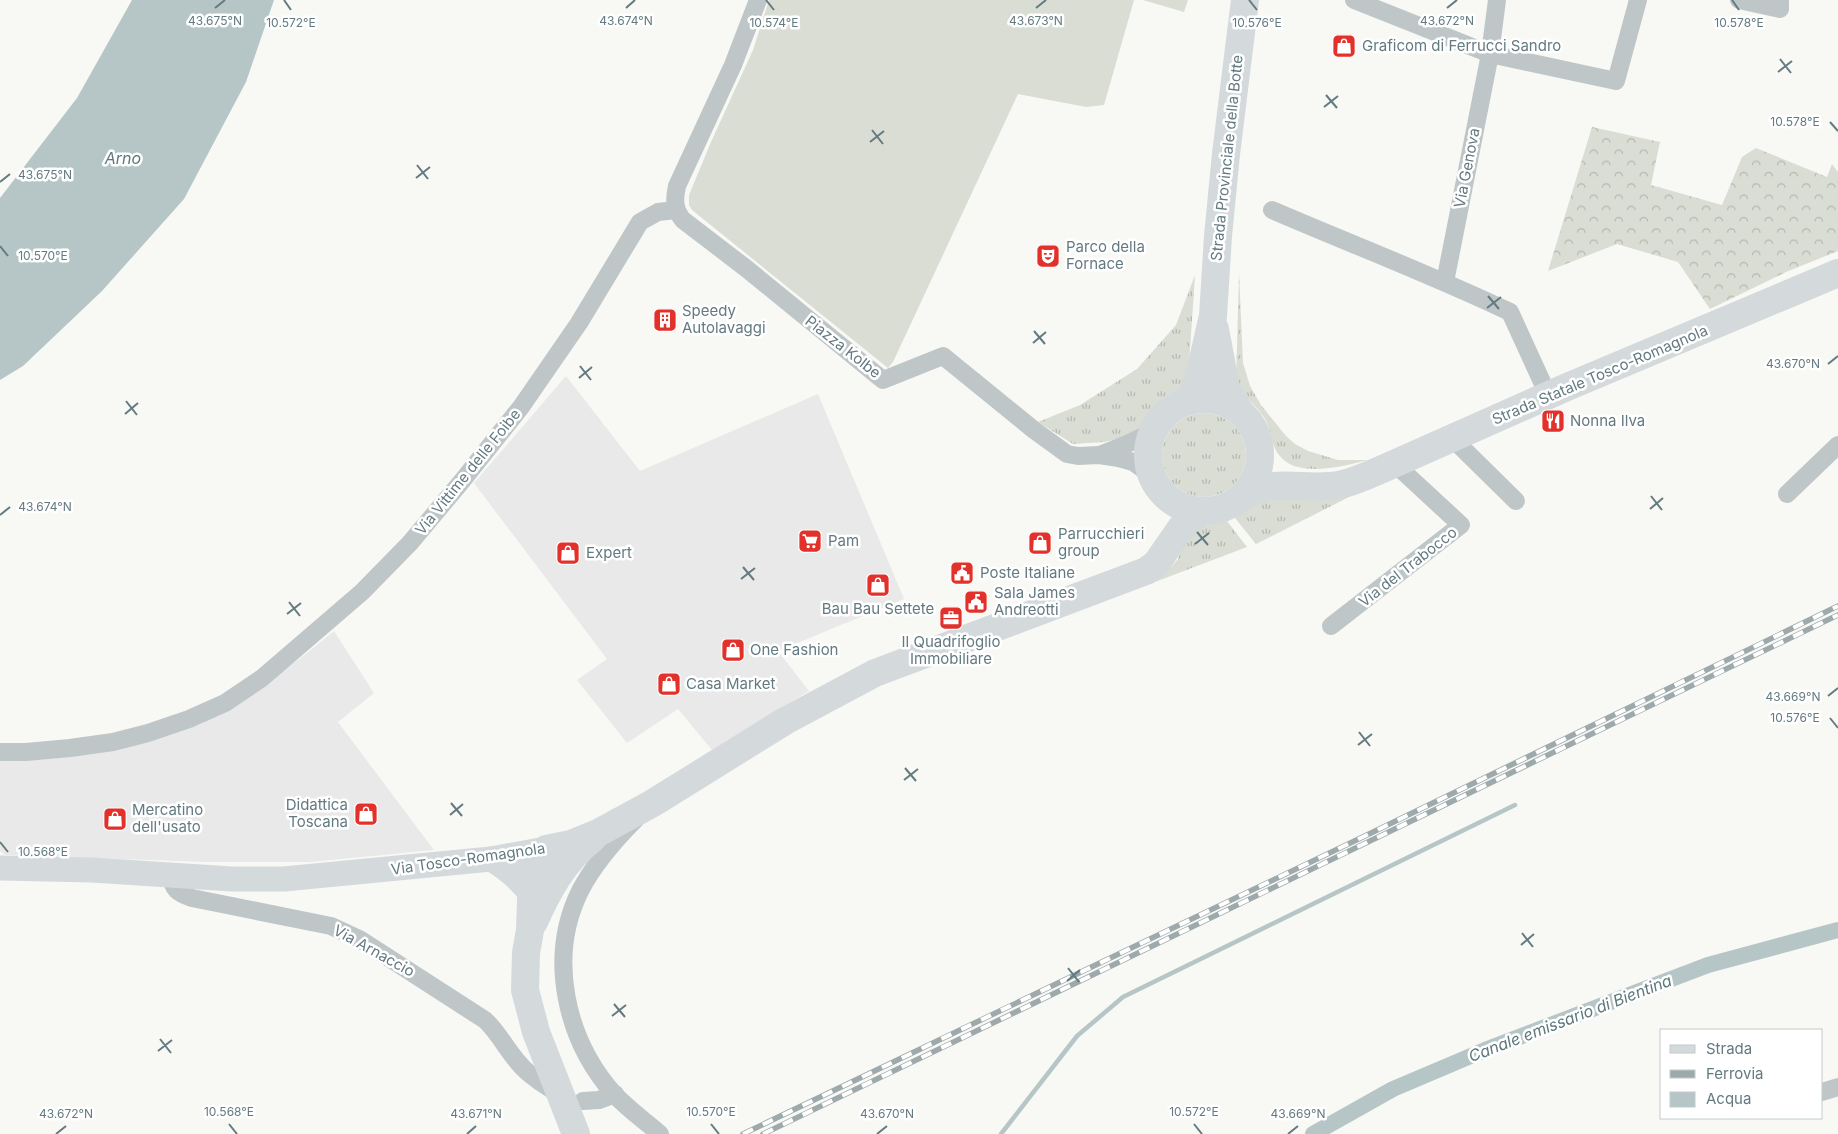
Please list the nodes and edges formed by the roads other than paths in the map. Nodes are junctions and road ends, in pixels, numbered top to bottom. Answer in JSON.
{"nodes":[{"id":1,"x":758,"y":0,"type":"edge"},
{"id":2,"x":1245,"y":0,"type":"edge"},
{"id":3,"x":1354,"y":0,"type":"edge"},
{"id":4,"x":1497,"y":0,"type":"edge"},
{"id":5,"x":1638,"y":0,"type":"edge"},
{"id":6,"x":1739,"y":0,"type":"edge"},
{"id":7,"x":1780,"y":0,"type":"edge"},
{"id":8,"x":1490,"y":54,"type":"junction"},
{"id":9,"x":676,"y":210,"type":"junction"},
{"id":10,"x":1272,"y":210,"type":"dead end"},
{"id":11,"x":1838,"y":273,"type":"edge"},
{"id":12,"x":1445,"y":282,"type":"junction"},
{"id":13,"x":1213,"y":316,"type":"junction"},
{"id":14,"x":1548,"y":395,"type":"junction"},
{"id":15,"x":1189,"y":401,"type":"junction"},
{"id":16,"x":1240,"y":412,"type":"junction"},
{"id":17,"x":1152,"y":432,"type":"junction"},
{"id":18,"x":1452,"y":438,"type":"junction"},
{"id":19,"x":1838,"y":445,"type":"edge"},
{"id":20,"x":1259,"y":447,"type":"junction"},
{"id":21,"x":1099,"y":455,"type":"junction"},
{"id":22,"x":1395,"y":464,"type":"junction"},
{"id":23,"x":1362,"y":476,"type":"junction"},
{"id":24,"x":1160,"y":486,"type":"junction"},
{"id":25,"x":1246,"y":494,"type":"junction"},
{"id":26,"x":1787,"y":494,"type":"dead end"},
{"id":27,"x":1516,"y":502,"type":"dead end"},
{"id":28,"x":1202,"y":511,"type":"junction"},
{"id":29,"x":1125,"y":579,"type":"junction"},
{"id":30,"x":1031,"y":615,"type":"joint"},
{"id":31,"x":1331,"y":626,"type":"dead end"},
{"id":32,"x":0,"y":752,"type":"edge"},
{"id":33,"x":653,"y":803,"type":"junction"},
{"id":34,"x":598,"y":834,"type":"junction"},
{"id":35,"x":546,"y":849,"type":"junction"},
{"id":36,"x":491,"y":859,"type":"junction"},
{"id":37,"x":0,"y":868,"type":"edge"},
{"id":38,"x":171,"y":874,"type":"junction"},
{"id":39,"x":538,"y":898,"type":"junction"},
{"id":40,"x":1838,"y":1087,"type":"edge"},
{"id":41,"x":551,"y":1089,"type":"dead end"},
{"id":42,"x":1823,"y":1092,"type":"edge"},
{"id":43,"x":615,"y":1094,"type":"junction"},
{"id":44,"x":583,"y":1101,"type":"dead end"},
{"id":45,"x":576,"y":1134,"type":"edge"},
{"id":46,"x":660,"y":1134,"type":"edge"}],
"edges":[{"from":1,"to":9,"type":"street"},
{"from":2,"to":13,"type":"main road","name":"Strada Provinciale della Botte"},
{"from":3,"to":8,"type":"street"},
{"from":4,"to":8,"type":"street","name":"Via Genova"},
{"from":5,"to":8,"type":"street"},
{"from":6,"to":7,"type":"street"},
{"from":8,"to":12,"type":"street","name":"Via Genova"},
{"from":9,"to":21,"type":"street","name":"Piazza Kolbe"},
{"from":9,"to":32,"type":"street","name":"Via Vittime delle Foibe"},
{"from":10,"to":12,"type":"street"},
{"from":11,"to":14,"type":"main road","name":"Strada Statale Tosco-Romagnola"},
{"from":12,"to":14,"type":"street"},
{"from":13,"to":15,"type":"main road"},
{"from":13,"to":16,"type":"main road","name":"Strada Statale Tosco-Romagnola"},
{"from":14,"to":18,"type":"main road","name":"Strada Statale Tosco-Romagnola"},
{"from":15,"to":16,"type":"main road"},
{"from":15,"to":17,"type":"main road"},
{"from":16,"to":20,"type":"main road","name":"Strada Statale Tosco-Romagnola"},
{"from":17,"to":21,"type":"street","name":"Piazza Kolbe"},
{"from":17,"to":24,"type":"main road","name":"Strada Statale Tosco-Romagnola"},
{"from":18,"to":22,"type":"main road","name":"Strada Statale Tosco-Romagnola"},
{"from":18,"to":27,"type":"street"},
{"from":19,"to":26,"type":"street"},
{"from":20,"to":23,"type":"main road","name":"Strada Statale Tosco-Romagnola"},
{"from":20,"to":25,"type":"main road","name":"Strada Statale Tosco-Romagnola"},
{"from":21,"to":24,"type":"street","name":"Piazza Kolbe"},
{"from":22,"to":23,"type":"main road","name":"Strada Statale Tosco-Romagnola"},
{"from":22,"to":31,"type":"street","name":"Via del Trabocco"},
{"from":23,"to":25,"type":"main road","name":"Strada Statale Tosco-Romagnola"},
{"from":24,"to":28,"type":"main road","name":"Strada Statale Tosco-Romagnola"},
{"from":24,"to":29,"type":"main road","name":"Strada Statale Tosco-Romagnola"},
{"from":25,"to":28,"type":"main road","name":"Strada Statale Tosco-Romagnola"},
{"from":28,"to":29,"type":"main road","name":"Strada Statale Tosco-Romagnola"},
{"from":29,"to":30,"type":"main road","name":"Strada Statale Tosco-Romagnola"},
{"from":30,"to":33,"type":"main road","name":"Via Tosco-Romagnola"},
{"from":33,"to":34,"type":"main road","name":"Via Tosco-Romagnola"},
{"from":33,"to":43,"type":"street"},
{"from":34,"to":35,"type":"main road","name":"Via Tosco-Romagnola"},
{"from":34,"to":39,"type":"main road"},
{"from":35,"to":36,"type":"main road","name":"Via Tosco-Romagnola"},
{"from":35,"to":39,"type":"main road"},
{"from":36,"to":38,"type":"main road","name":"Via Tosco-Romagnola"},
{"from":36,"to":39,"type":"main road"},
{"from":37,"to":38,"type":"main road","name":"Via Tosco-Romagnola"},
{"from":38,"to":41,"type":"street","name":"Via Arnaccio"},
{"from":39,"to":45,"type":"main road"},
{"from":40,"to":42,"type":"street"},
{"from":43,"to":44,"type":"street"},
{"from":43,"to":46,"type":"street"}]}
